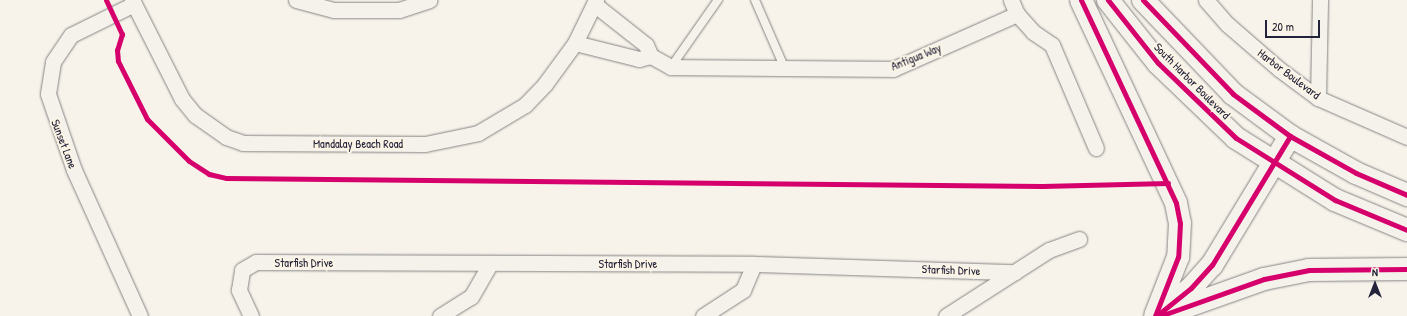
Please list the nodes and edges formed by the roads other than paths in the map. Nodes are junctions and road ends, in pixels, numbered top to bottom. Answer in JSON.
{"nodes":[{"id":1,"x":296,"y":0,"type":"edge"},
{"id":2,"x":429,"y":0,"type":"edge"},
{"id":3,"x":718,"y":0,"type":"edge"},
{"id":4,"x":755,"y":0,"type":"edge"},
{"id":5,"x":1081,"y":0,"type":"edge"},
{"id":6,"x":1108,"y":0,"type":"edge"},
{"id":7,"x":1143,"y":0,"type":"edge"},
{"id":8,"x":1206,"y":0,"type":"edge"},
{"id":9,"x":1320,"y":0,"type":"edge"},
{"id":10,"x":133,"y":2,"type":"edge"},
{"id":11,"x":595,"y":2,"type":"edge"},
{"id":12,"x":1014,"y":7,"type":"edge"},
{"id":13,"x":635,"y":36,"type":"junction"},
{"id":14,"x":575,"y":43,"type":"junction"},
{"id":15,"x":624,"y":55,"type":"junction"},
{"id":16,"x":652,"y":56,"type":"junction"},
{"id":17,"x":670,"y":67,"type":"junction"},
{"id":18,"x":785,"y":69,"type":"junction"},
{"id":19,"x":1318,"y":98,"type":"junction"},
{"id":20,"x":1290,"y":136,"type":"junction"},
{"id":21,"x":1407,"y":137,"type":"edge"},
{"id":22,"x":1096,"y":148,"type":"dead end"},
{"id":23,"x":1274,"y":164,"type":"junction"},
{"id":24,"x":1407,"y":195,"type":"edge"},
{"id":25,"x":1407,"y":230,"type":"edge"},
{"id":26,"x":1079,"y":239,"type":"dead end"},
{"id":27,"x":490,"y":264,"type":"junction"},
{"id":28,"x":754,"y":264,"type":"junction"},
{"id":29,"x":1407,"y":269,"type":"edge"},
{"id":30,"x":1015,"y":272,"type":"junction"},
{"id":31,"x":140,"y":316,"type":"edge"},
{"id":32,"x":251,"y":316,"type":"edge"},
{"id":33,"x":440,"y":316,"type":"edge"},
{"id":34,"x":703,"y":316,"type":"edge"},
{"id":35,"x":946,"y":316,"type":"edge"},
{"id":36,"x":1156,"y":316,"type":"edge"},
{"id":37,"x":1160,"y":316,"type":"edge"}],
"edges":[{"from":1,"to":2,"type":"street"},
{"from":3,"to":17,"type":"lane"},
{"from":4,"to":18,"type":"lane"},
{"from":5,"to":36,"type":"main road"},
{"from":6,"to":23,"type":"main road","name":"South Harbor Boulevard"},
{"from":7,"to":20,"type":"main road","name":"South Harbor Boulevard"},
{"from":8,"to":19,"type":"street","name":"Harbor Boulevard"},
{"from":9,"to":19,"type":"street"},
{"from":10,"to":14,"type":"street","name":"Mandalay Beach Road"},
{"from":10,"to":31,"type":"street","name":"Sunset Lane"},
{"from":11,"to":13,"type":"street"},
{"from":11,"to":14,"type":"street","name":"Mandalay Beach Road"},
{"from":12,"to":18,"type":"street","name":"Antigua Way"},
{"from":12,"to":22,"type":"street","name":"Antigua Way"},
{"from":13,"to":15,"type":"street"},
{"from":13,"to":16,"type":"street"},
{"from":14,"to":15,"type":"street"},
{"from":15,"to":16,"type":"street"},
{"from":16,"to":17,"type":"street"},
{"from":17,"to":18,"type":"street","name":"Antigua Way"},
{"from":19,"to":21,"type":"street","name":"Harbor Boulevard"},
{"from":20,"to":23,"type":"main road"},
{"from":20,"to":24,"type":"main road","name":"South Harbor Boulevard"},
{"from":23,"to":25,"type":"main road","name":"South Harbor Boulevard"},
{"from":23,"to":36,"type":"main road"},
{"from":26,"to":30,"type":"street"},
{"from":27,"to":28,"type":"street","name":"Starfish Drive"},
{"from":27,"to":32,"type":"street","name":"Starfish Drive"},
{"from":27,"to":33,"type":"street"},
{"from":28,"to":30,"type":"street","name":"Starfish Drive"},
{"from":28,"to":34,"type":"street"},
{"from":29,"to":37,"type":"main road"},
{"from":30,"to":35,"type":"street"}]}
